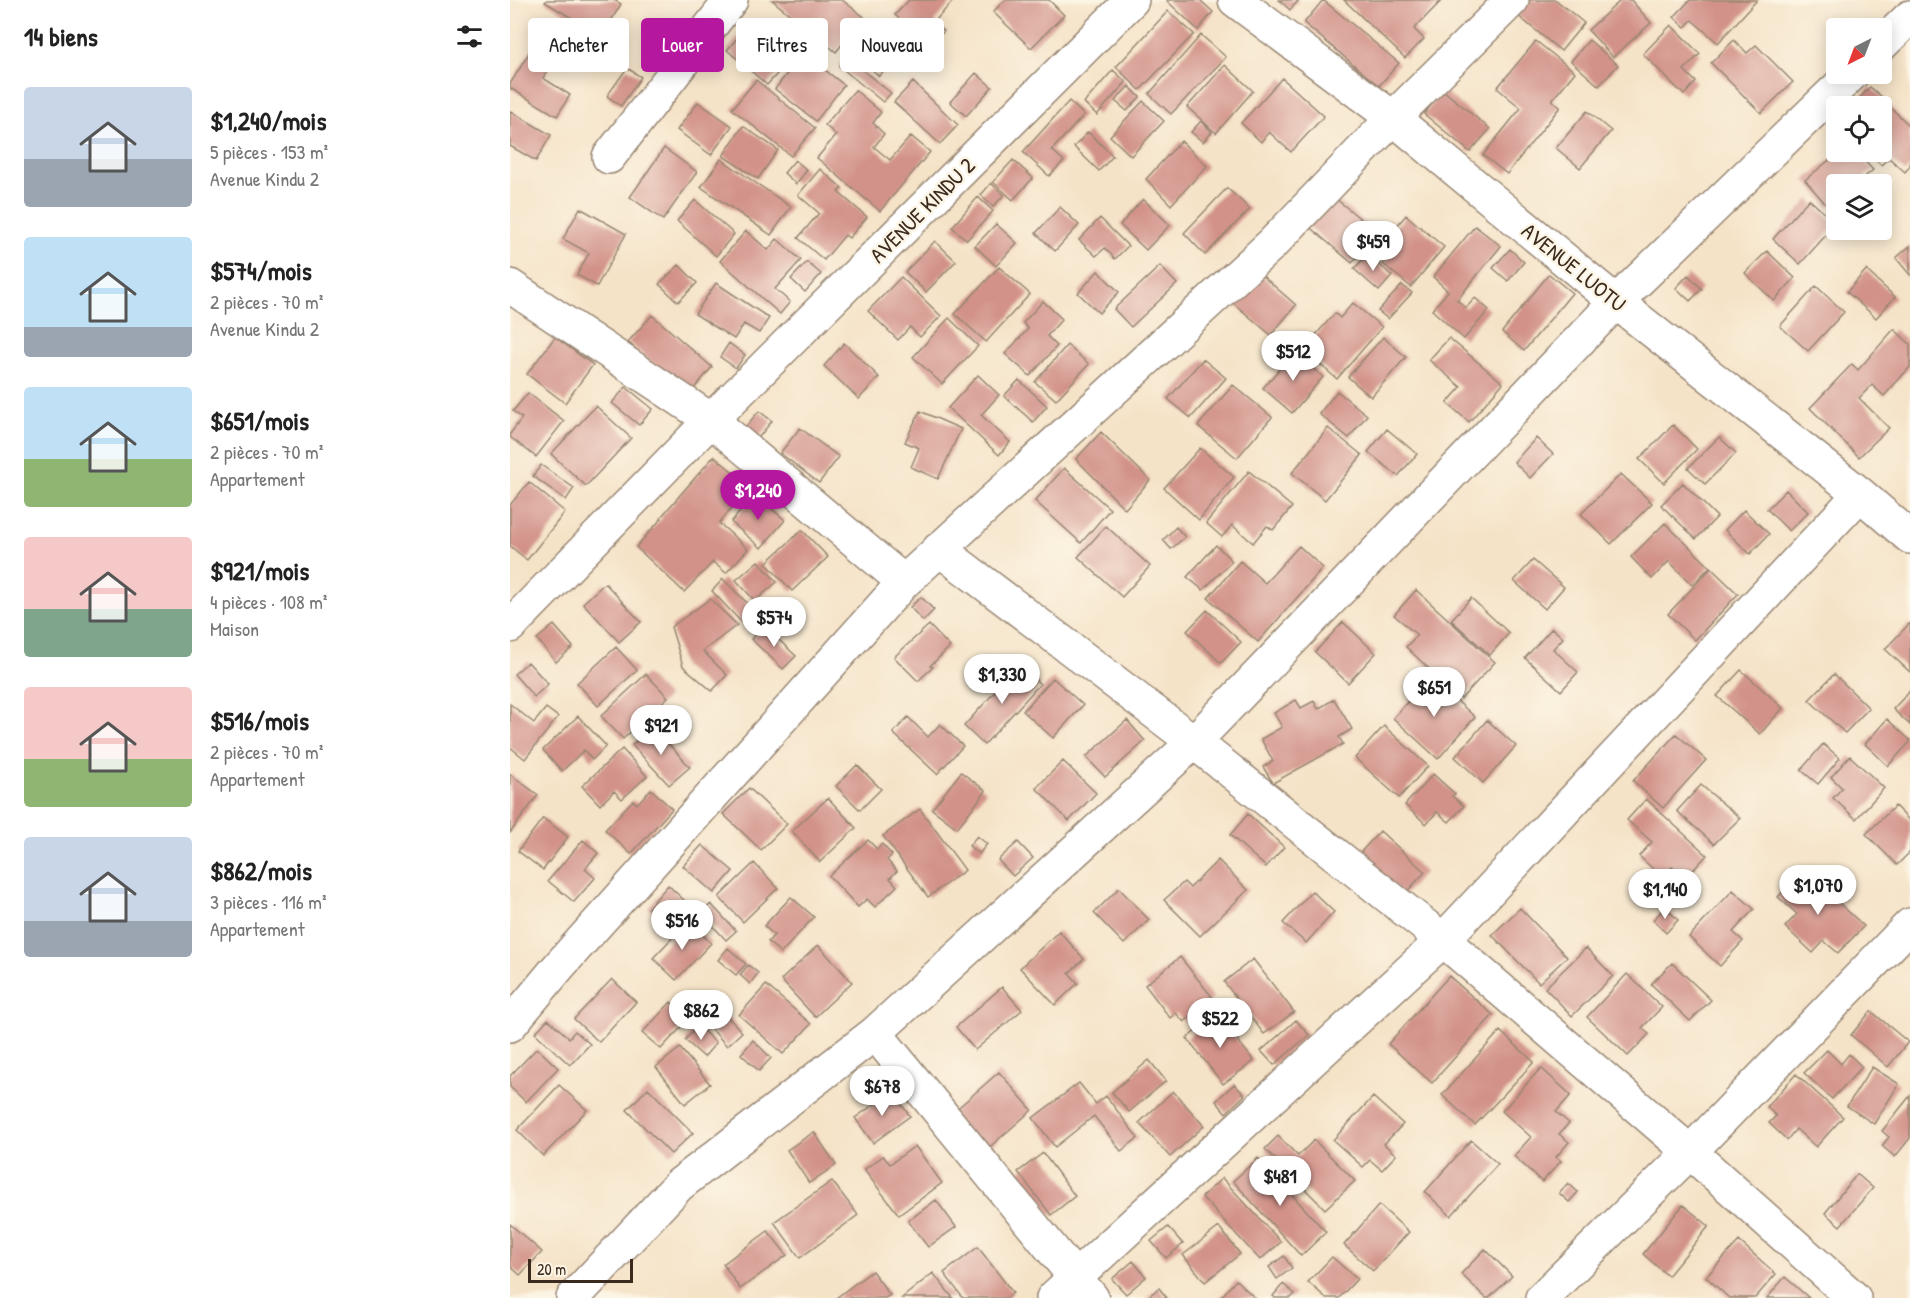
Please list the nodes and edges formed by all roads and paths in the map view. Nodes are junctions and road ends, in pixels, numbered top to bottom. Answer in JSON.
{"nodes":[{"id":1,"x":731,"y":0,"type":"edge"},
{"id":2,"x":1132,"y":0,"type":"edge"},
{"id":3,"x":1235,"y":0,"type":"edge"},
{"id":4,"x":1512,"y":0,"type":"edge"},
{"id":5,"x":1910,"y":17,"type":"edge"},
{"id":6,"x":1892,"y":34,"type":"edge"},
{"id":7,"x":1842,"y":84,"type":"edge"},
{"id":8,"x":1393,"y":118,"type":"junction"},
{"id":9,"x":609,"y":157,"type":"dead end"},
{"id":10,"x":510,"y":286,"type":"edge"},
{"id":11,"x":1616,"y":302,"type":"junction"},
{"id":12,"x":711,"y":420,"type":"junction"},
{"id":13,"x":1860,"y":494,"type":"junction"},
{"id":14,"x":1907,"y":527,"type":"edge"},
{"id":15,"x":939,"y":549,"type":"junction"},
{"id":16,"x":904,"y":582,"type":"junction"},
{"id":17,"x":510,"y":626,"type":"edge"},
{"id":18,"x":1194,"y":742,"type":"junction"},
{"id":19,"x":1910,"y":925,"type":"edge"},
{"id":20,"x":1443,"y":940,"type":"junction"},
{"id":21,"x":510,"y":1025,"type":"edge"},
{"id":22,"x":875,"y":1033,"type":"junction"},
{"id":23,"x":1690,"y":1152,"type":"junction"},
{"id":24,"x":1074,"y":1291,"type":"edge"},
{"id":25,"x":573,"y":1298,"type":"edge"},
{"id":26,"x":1542,"y":1298,"type":"edge"},
{"id":27,"x":1854,"y":1298,"type":"edge"}],
"edges":[{"from":1,"to":9,"type":"street"},
{"from":2,"to":12,"type":"street","name":"AVENUE KINDU 2"},
{"from":3,"to":8,"type":"street","name":"AVENUE LUOTU"},
{"from":4,"to":8,"type":"street"},
{"from":5,"to":6,"type":"street"},
{"from":7,"to":11,"type":"street"},
{"from":8,"to":11,"type":"street","name":"AVENUE LUOTU"},
{"from":8,"to":15,"type":"street"},
{"from":10,"to":12,"type":"street"},
{"from":11,"to":13,"type":"street","name":"AVENUE LUOTU"},
{"from":11,"to":18,"type":"street"},
{"from":12,"to":16,"type":"street"},
{"from":12,"to":17,"type":"street","name":"AVENUE KINDU 2"},
{"from":13,"to":14,"type":"street","name":"AVENUE LUOTU"},
{"from":13,"to":20,"type":"street"},
{"from":15,"to":16,"type":"street"},
{"from":15,"to":18,"type":"street"},
{"from":16,"to":21,"type":"street"},
{"from":18,"to":20,"type":"street"},
{"from":18,"to":22,"type":"street"},
{"from":19,"to":23,"type":"street"},
{"from":20,"to":23,"type":"street"},
{"from":20,"to":24,"type":"street"},
{"from":22,"to":24,"type":"street"},
{"from":22,"to":25,"type":"street"},
{"from":23,"to":26,"type":"street"},
{"from":23,"to":27,"type":"street"}]}
